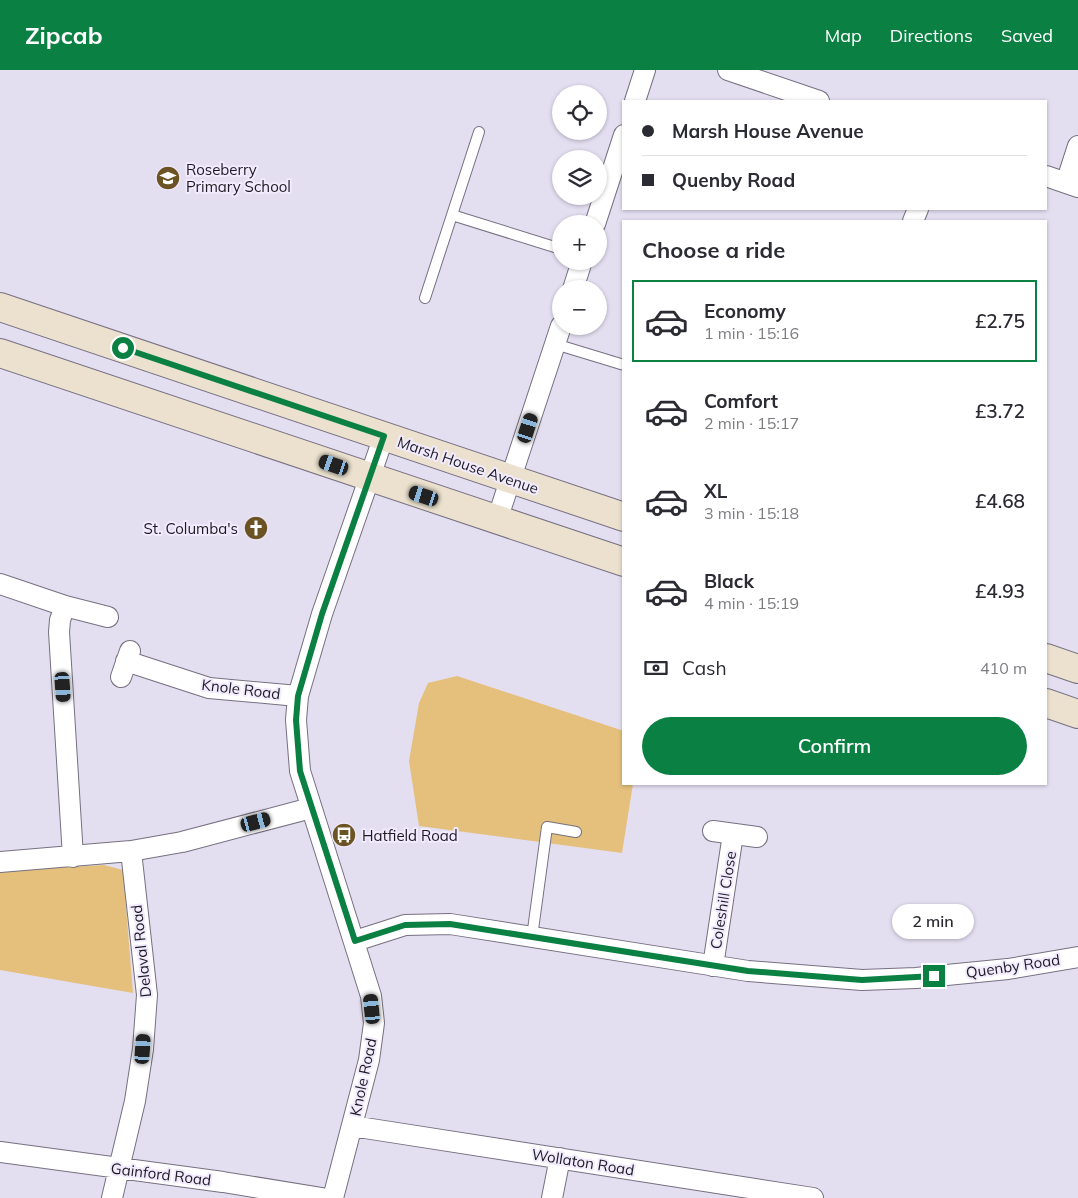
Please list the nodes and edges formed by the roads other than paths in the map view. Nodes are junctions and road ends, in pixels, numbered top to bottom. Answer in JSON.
{"nodes":[{"id":1,"x":645,"y":70,"type":"edge"},
{"id":2,"x":728,"y":70,"type":"edge"},
{"id":3,"x":635,"y":100,"type":"edge"},
{"id":4,"x":816,"y":100,"type":"edge"},
{"id":5,"x":479,"y":132,"type":"dead end"},
{"id":6,"x":622,"y":141,"type":"edge"},
{"id":7,"x":1078,"y":146,"type":"edge"},
{"id":8,"x":1047,"y":176,"type":"edge"},
{"id":9,"x":1072,"y":185,"type":"edge"},
{"id":10,"x":452,"y":215,"type":"junction"},
{"id":11,"x":598,"y":215,"type":"edge"},
{"id":12,"x":552,"y":246,"type":"edge"},
{"id":13,"x":425,"y":298,"type":"dead end"},
{"id":14,"x":0,"y":307,"type":"edge"},
{"id":15,"x":558,"y":335,"type":"edge"},
{"id":16,"x":0,"y":353,"type":"edge"},
{"id":17,"x":622,"y":364,"type":"edge"},
{"id":18,"x":384,"y":436,"type":"junction"},
{"id":19,"x":369,"y":477,"type":"junction"},
{"id":20,"x":511,"y":479,"type":"junction"},
{"id":21,"x":622,"y":516,"type":"edge"},
{"id":22,"x":497,"y":520,"type":"junction"},
{"id":23,"x":622,"y":561,"type":"edge"},
{"id":24,"x":0,"y":584,"type":"edge"},
{"id":25,"x":65,"y":606,"type":"junction"},
{"id":26,"x":108,"y":617,"type":"dead end"},
{"id":27,"x":1047,"y":658,"type":"edge"},
{"id":28,"x":126,"y":663,"type":"dead end"},
{"id":29,"x":1078,"y":669,"type":"edge"},
{"id":30,"x":298,"y":696,"type":"junction"},
{"id":31,"x":1047,"y":703,"type":"edge"},
{"id":32,"x":1078,"y":714,"type":"edge"},
{"id":33,"x":311,"y":808,"type":"junction"},
{"id":34,"x":713,"y":831,"type":"dead end"},
{"id":35,"x":576,"y":832,"type":"dead end"},
{"id":36,"x":733,"y":834,"type":"junction"},
{"id":37,"x":758,"y":837,"type":"dead end"},
{"id":38,"x":130,"y":851,"type":"junction"},
{"id":39,"x":73,"y":857,"type":"junction"},
{"id":40,"x":0,"y":862,"type":"edge"},
{"id":41,"x":532,"y":937,"type":"junction"},
{"id":42,"x":355,"y":941,"type":"junction"},
{"id":43,"x":1078,"y":957,"type":"edge"},
{"id":44,"x":713,"y":966,"type":"junction"},
{"id":45,"x":352,"y":1126,"type":"junction"},
{"id":46,"x":0,"y":1152,"type":"edge"},
{"id":47,"x":560,"y":1158,"type":"junction"},
{"id":48,"x":120,"y":1169,"type":"junction"},
{"id":49,"x":112,"y":1198,"type":"edge"},
{"id":50,"x":322,"y":1198,"type":"edge"},
{"id":51,"x":333,"y":1198,"type":"edge"},
{"id":52,"x":552,"y":1198,"type":"edge"},
{"id":53,"x":813,"y":1198,"type":"edge"}],
"edges":[{"from":1,"to":3,"type":"street"},
{"from":2,"to":4,"type":"street"},
{"from":5,"to":10,"type":"lane"},
{"from":6,"to":11,"type":"street"},
{"from":7,"to":9,"type":"street"},
{"from":8,"to":9,"type":"street"},
{"from":10,"to":12,"type":"lane"},
{"from":10,"to":13,"type":"lane"},
{"from":14,"to":18,"type":"street","name":"Marsh House Avenue"},
{"from":15,"to":17,"type":"lane"},
{"from":15,"to":20,"type":"street"},
{"from":16,"to":19,"type":"street"},
{"from":18,"to":19,"type":"street","name":"Knole Road"},
{"from":18,"to":20,"type":"street","name":"Marsh House Avenue"},
{"from":19,"to":22,"type":"street"},
{"from":19,"to":30,"type":"street","name":"Knole Road"},
{"from":20,"to":21,"type":"street","name":"Marsh House Avenue"},
{"from":20,"to":22,"type":"street"},
{"from":22,"to":23,"type":"street"},
{"from":24,"to":25,"type":"street"},
{"from":25,"to":26,"type":"street"},
{"from":25,"to":39,"type":"street"},
{"from":27,"to":29,"type":"street"},
{"from":28,"to":30,"type":"street","name":"Knole Road"},
{"from":30,"to":33,"type":"street","name":"Knole Road"},
{"from":31,"to":32,"type":"street"},
{"from":33,"to":38,"type":"street"},
{"from":33,"to":42,"type":"street","name":"Knole Road"},
{"from":34,"to":36,"type":"street","name":"Coleshill Close"},
{"from":35,"to":41,"type":"lane"},
{"from":36,"to":37,"type":"street","name":"Coleshill Close"},
{"from":36,"to":44,"type":"street","name":"Coleshill Close"},
{"from":38,"to":39,"type":"street"},
{"from":38,"to":48,"type":"street","name":"Delaval Road"},
{"from":39,"to":40,"type":"street"},
{"from":41,"to":42,"type":"street","name":"Quenby Road"},
{"from":41,"to":44,"type":"street","name":"Quenby Road"},
{"from":42,"to":45,"type":"street","name":"Knole Road"},
{"from":43,"to":44,"type":"street","name":"Quenby Road"},
{"from":45,"to":47,"type":"street","name":"Wollaton Road"},
{"from":45,"to":51,"type":"street","name":"Knole Road"},
{"from":46,"to":48,"type":"street","name":"Gainford Road"},
{"from":47,"to":52,"type":"street"},
{"from":47,"to":53,"type":"street","name":"Wollaton Road"},
{"from":48,"to":49,"type":"street","name":"Delaval Road"},
{"from":48,"to":50,"type":"street","name":"Gainford Road"}]}
